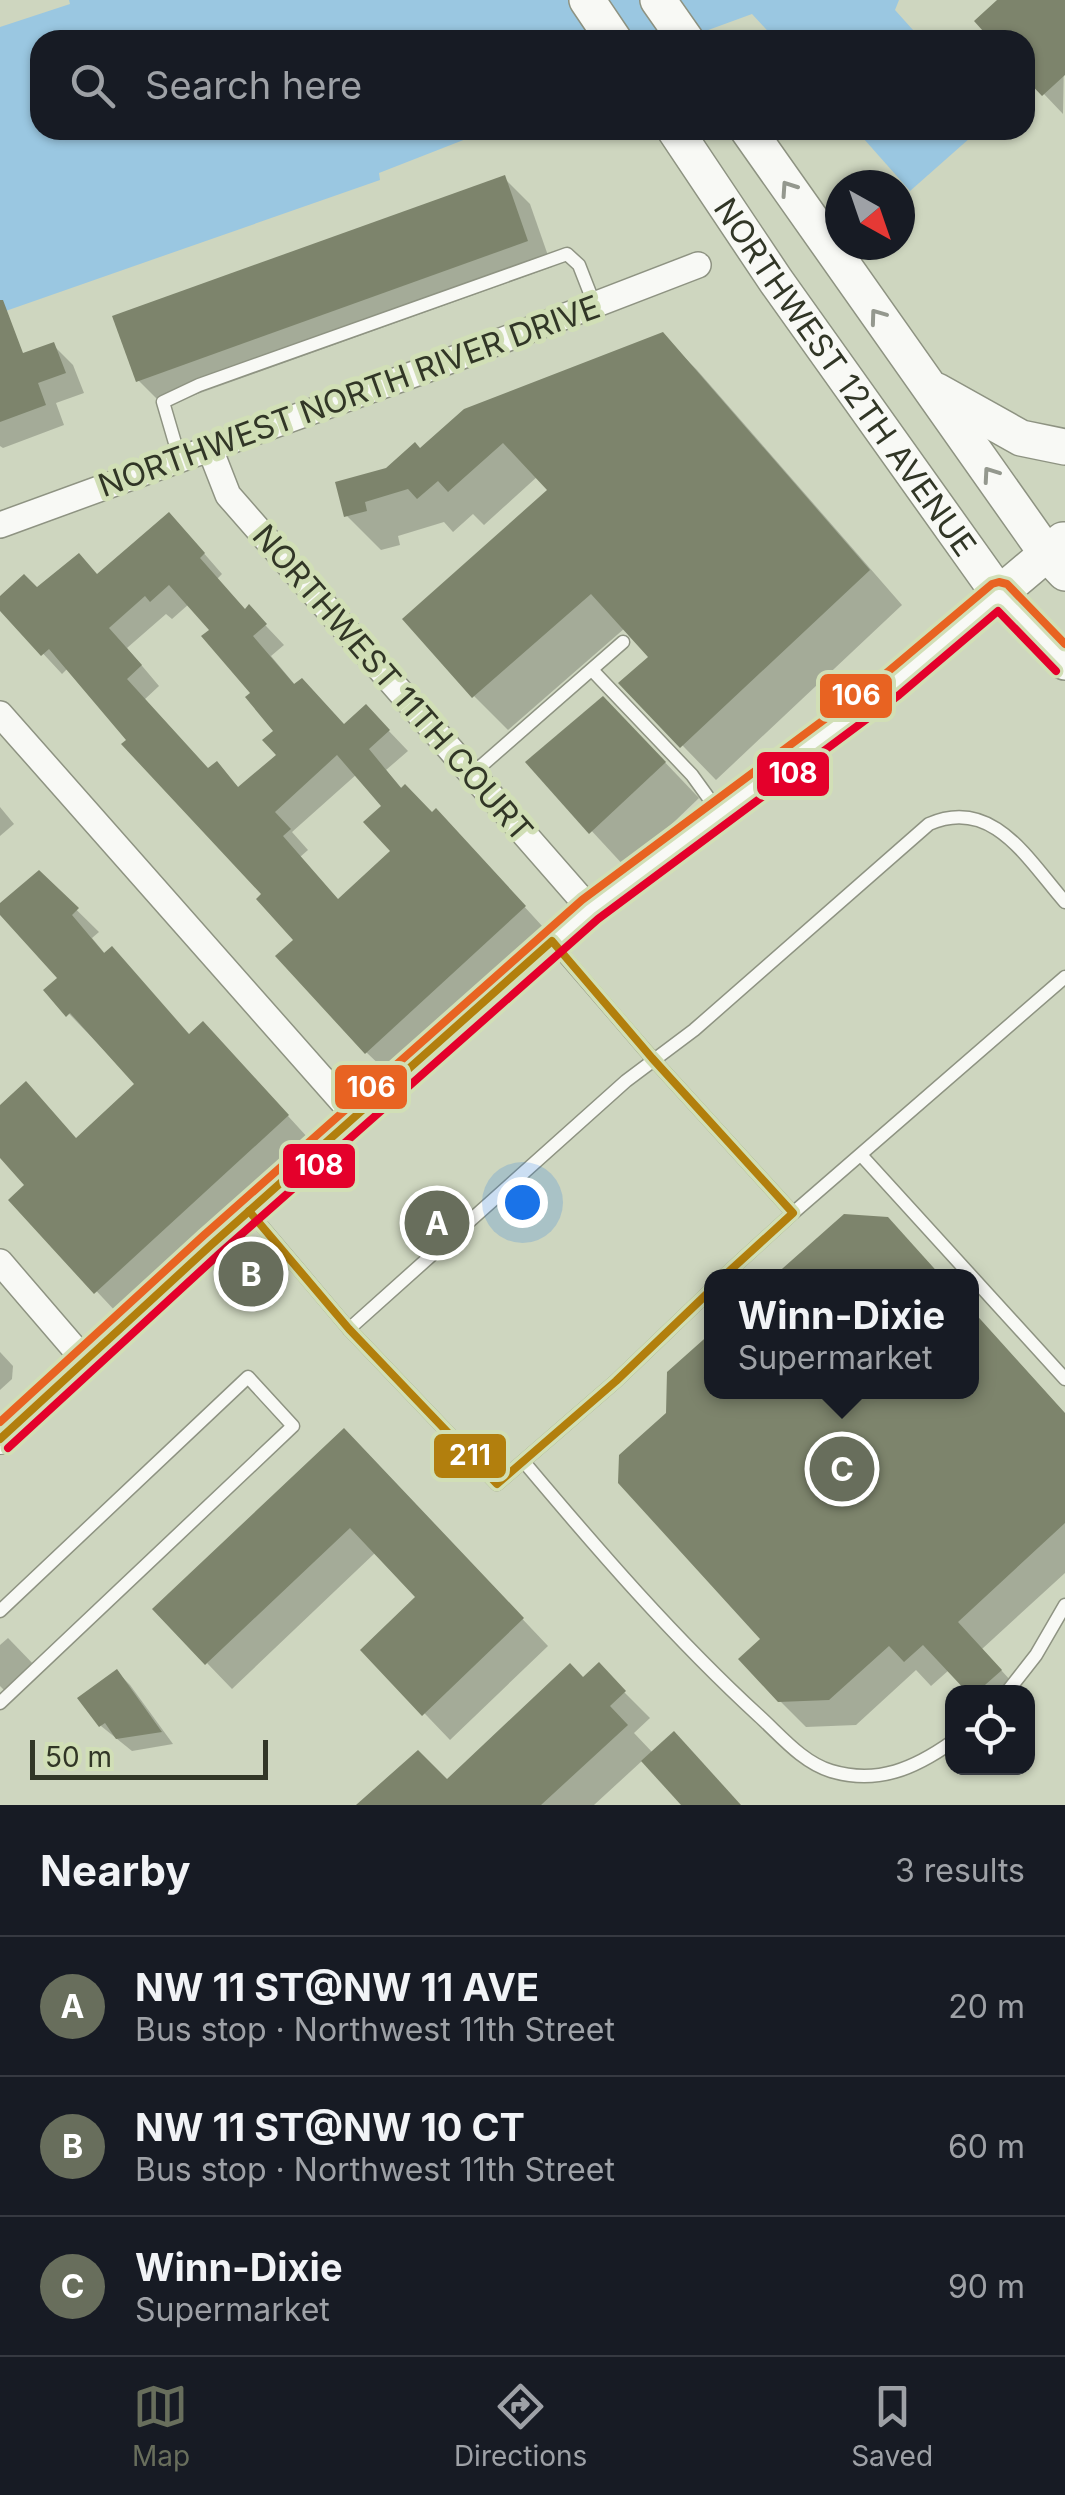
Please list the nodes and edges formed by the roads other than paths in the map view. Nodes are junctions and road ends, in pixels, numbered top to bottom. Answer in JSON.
{"nodes":[{"id":1,"x":587,"y":0,"type":"edge"},
{"id":2,"x":658,"y":0,"type":"edge"},
{"id":3,"x":607,"y":30,"type":"edge"},
{"id":4,"x":679,"y":30,"type":"edge"},
{"id":5,"x":681,"y":140,"type":"edge"},
{"id":6,"x":755,"y":140,"type":"edge"},
{"id":7,"x":698,"y":265,"type":"dead end"},
{"id":8,"x":595,"y":306,"type":"junction"},
{"id":9,"x":927,"y":386,"type":"junction"},
{"id":10,"x":1065,"y":447,"type":"edge"},
{"id":11,"x":210,"y":449,"type":"junction"},
{"id":12,"x":180,"y":460,"type":"junction"},
{"id":13,"x":0,"y":525,"type":"edge"},
{"id":14,"x":1059,"y":555,"type":"edge"},
{"id":15,"x":998,"y":594,"type":"junction"},
{"id":16,"x":622,"y":642,"type":"dead end"},
{"id":17,"x":1065,"y":662,"type":"edge"},
{"id":18,"x":592,"y":670,"type":"junction"},
{"id":19,"x":0,"y":714,"type":"edge"},
{"id":20,"x":472,"y":774,"type":"junction"},
{"id":21,"x":720,"y":813,"type":"junction"},
{"id":22,"x":1065,"y":902,"type":"edge"},
{"id":23,"x":590,"y":909,"type":"junction"},
{"id":24,"x":552,"y":941,"type":"junction"},
{"id":25,"x":1065,"y":977,"type":"edge"},
{"id":26,"x":652,"y":1058,"type":"junction"},
{"id":27,"x":356,"y":1118,"type":"junction"},
{"id":28,"x":861,"y":1154,"type":"junction"},
{"id":29,"x":250,"y":1211,"type":"junction"},
{"id":30,"x":793,"y":1212,"type":"junction"},
{"id":31,"x":0,"y":1262,"type":"edge"},
{"id":32,"x":732,"y":1269,"type":"edge"},
{"id":33,"x":965,"y":1269,"type":"edge"},
{"id":34,"x":979,"y":1284,"type":"edge"},
{"id":35,"x":704,"y":1297,"type":"edge"},
{"id":36,"x":350,"y":1328,"type":"junction"},
{"id":37,"x":86,"y":1362,"type":"junction"},
{"id":38,"x":1065,"y":1379,"type":"edge"},
{"id":39,"x":0,"y":1439,"type":"edge"},
{"id":40,"x":524,"y":1462,"type":"junction"},
{"id":41,"x":1065,"y":1605,"type":"edge"},
{"id":42,"x":0,"y":1611,"type":"edge"},
{"id":43,"x":1012,"y":1685,"type":"edge"},
{"id":44,"x":0,"y":1703,"type":"edge"},
{"id":45,"x":945,"y":1747,"type":"edge"}],
"edges":[{"from":1,"to":3,"type":"main road"},
{"from":2,"to":4,"type":"main road"},
{"from":5,"to":15,"type":"main road","name":"NORTHWEST 12TH AVENUE"},
{"from":9,"to":6,"type":"main road","name":"NORTHWEST 12TH AVENUE","one_way":true},
{"from":7,"to":8,"type":"street","name":"NORTHWEST NORTH RIVER DRIVE"},
{"from":8,"to":11,"type":"street","name":"NORTHWEST NORTH RIVER DRIVE"},
{"from":8,"to":12,"type":"lane"},
{"from":9,"to":10,"type":"main road"},
{"from":14,"to":9,"type":"main road","name":"NORTHWEST 12TH AVENUE","one_way":true},
{"from":11,"to":12,"type":"street","name":"NORTHWEST NORTH RIVER DRIVE"},
{"from":11,"to":20,"type":"street","name":"NORTHWEST 11TH COURT"},
{"from":12,"to":13,"type":"street","name":"NORTHWEST NORTH RIVER DRIVE"},
{"from":14,"to":15,"type":"main road"},
{"from":15,"to":17,"type":"main road","name":"NORTHWEST 12TH AVENUE"},
{"from":15,"to":21,"type":"street"},
{"from":16,"to":18,"type":"lane"},
{"from":18,"to":20,"type":"lane"},
{"from":18,"to":21,"type":"lane"},
{"from":19,"to":27,"type":"street"},
{"from":20,"to":23,"type":"street","name":"NORTHWEST 11TH COURT"},
{"from":21,"to":23,"type":"street"},
{"from":22,"to":26,"type":"lane"},
{"from":23,"to":24,"type":"street"},
{"from":24,"to":26,"type":"lane"},
{"from":24,"to":27,"type":"street"},
{"from":25,"to":28,"type":"lane"},
{"from":26,"to":30,"type":"lane"},
{"from":26,"to":36,"type":"lane"},
{"from":27,"to":29,"type":"street"},
{"from":28,"to":30,"type":"lane"},
{"from":28,"to":33,"type":"lane"},
{"from":29,"to":36,"type":"lane"},
{"from":29,"to":37,"type":"street"},
{"from":30,"to":32,"type":"lane"},
{"from":31,"to":37,"type":"street"},
{"from":34,"to":38,"type":"lane"},
{"from":35,"to":40,"type":"lane"},
{"from":36,"to":40,"type":"lane"},
{"from":37,"to":39,"type":"street"},
{"from":40,"to":45,"type":"lane"},
{"from":41,"to":43,"type":"lane"},
{"from":42,"to":44,"type":"lane"}]}
